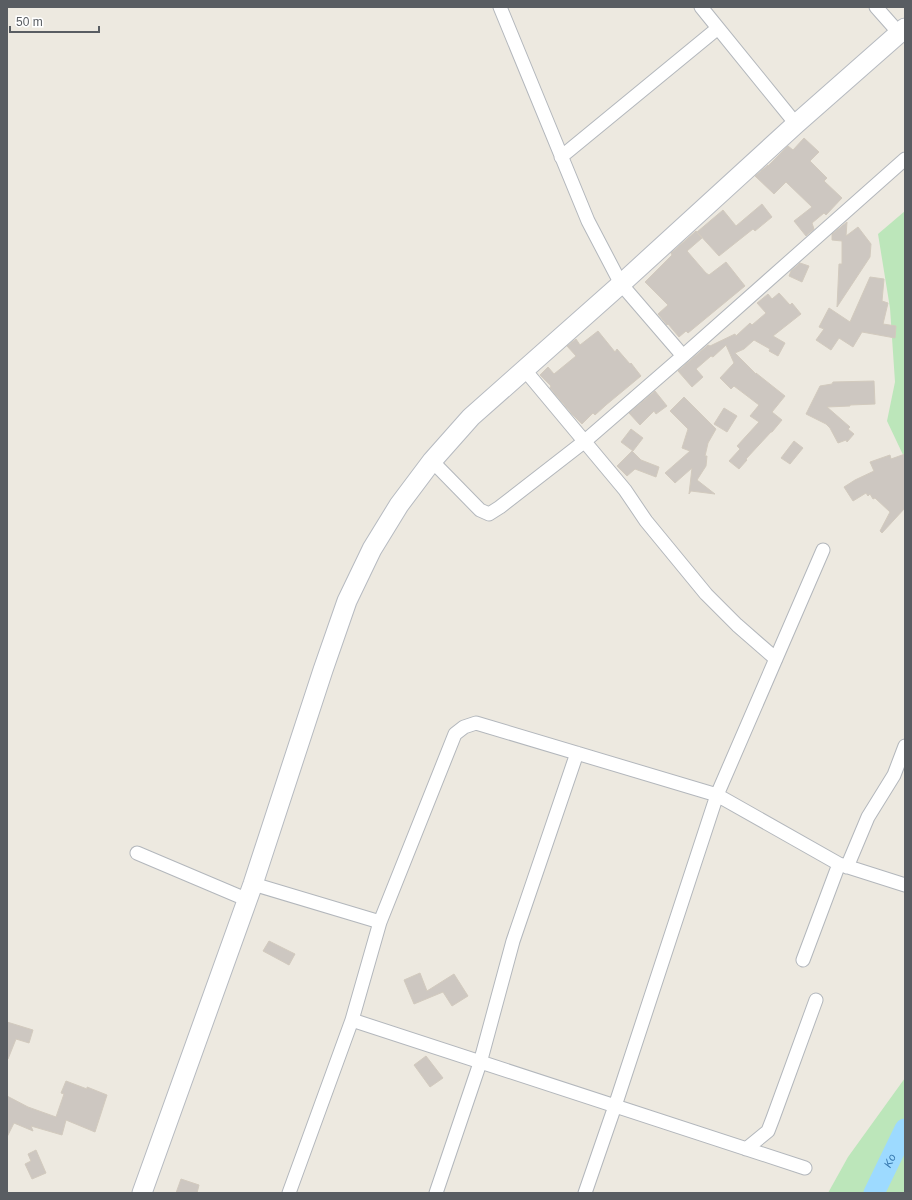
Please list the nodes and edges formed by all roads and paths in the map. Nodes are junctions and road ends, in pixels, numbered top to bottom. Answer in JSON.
{"nodes":[{"id":1,"x":500,"y":7,"type":"edge"},
{"id":2,"x":701,"y":7,"type":"edge"},
{"id":3,"x":876,"y":7,"type":"edge"},
{"id":4,"x":718,"y":28,"type":"junction"},
{"id":5,"x":902,"y":30,"type":"edge"},
{"id":6,"x":796,"y":124,"type":"junction"},
{"id":7,"x":561,"y":157,"type":"junction"},
{"id":8,"x":905,"y":159,"type":"edge"},
{"id":9,"x":621,"y":284,"type":"junction"},
{"id":10,"x":683,"y":356,"type":"junction"},
{"id":11,"x":524,"y":369,"type":"junction"},
{"id":12,"x":584,"y":442,"type":"junction"},
{"id":13,"x":432,"y":460,"type":"junction"},
{"id":14,"x":823,"y":550,"type":"dead end"},
{"id":15,"x":776,"y":659,"type":"junction"},
{"id":16,"x":905,"y":746,"type":"edge"},
{"id":17,"x":577,"y":753,"type":"junction"},
{"id":18,"x":718,"y":795,"type":"junction"},
{"id":19,"x":136,"y":853,"type":"dead end"},
{"id":20,"x":843,"y":865,"type":"junction"},
{"id":21,"x":905,"y":885,"type":"edge"},
{"id":22,"x":250,"y":892,"type":"junction"},
{"id":23,"x":380,"y":922,"type":"junction"},
{"id":24,"x":803,"y":960,"type":"dead end"},
{"id":25,"x":816,"y":1000,"type":"dead end"},
{"id":26,"x":352,"y":1020,"type":"junction"},
{"id":27,"x":480,"y":1063,"type":"junction"},
{"id":28,"x":615,"y":1106,"type":"junction"},
{"id":29,"x":746,"y":1149,"type":"junction"},
{"id":30,"x":805,"y":1168,"type":"dead end"},
{"id":31,"x":142,"y":1193,"type":"edge"},
{"id":32,"x":289,"y":1193,"type":"edge"},
{"id":33,"x":436,"y":1193,"type":"edge"},
{"id":34,"x":585,"y":1193,"type":"edge"}],
"edges":[{"from":1,"to":7,"type":"street"},
{"from":2,"to":4,"type":"street"},
{"from":3,"to":5,"type":"street"},
{"from":4,"to":6,"type":"street"},
{"from":4,"to":7,"type":"street"},
{"from":5,"to":6,"type":"main road"},
{"from":6,"to":9,"type":"main road"},
{"from":7,"to":9,"type":"street"},
{"from":8,"to":10,"type":"street"},
{"from":9,"to":10,"type":"street"},
{"from":9,"to":11,"type":"main road"},
{"from":10,"to":12,"type":"street"},
{"from":11,"to":12,"type":"street"},
{"from":11,"to":13,"type":"main road"},
{"from":12,"to":13,"type":"street"},
{"from":12,"to":15,"type":"street"},
{"from":13,"to":22,"type":"main road"},
{"from":14,"to":15,"type":"street"},
{"from":15,"to":18,"type":"street"},
{"from":16,"to":20,"type":"street"},
{"from":17,"to":18,"type":"street"},
{"from":17,"to":23,"type":"street"},
{"from":17,"to":27,"type":"street"},
{"from":18,"to":20,"type":"street"},
{"from":18,"to":28,"type":"street"},
{"from":19,"to":22,"type":"street"},
{"from":20,"to":21,"type":"street"},
{"from":20,"to":24,"type":"street"},
{"from":22,"to":23,"type":"street"},
{"from":22,"to":31,"type":"main road"},
{"from":23,"to":26,"type":"street"},
{"from":25,"to":29,"type":"street"},
{"from":26,"to":27,"type":"street"},
{"from":26,"to":32,"type":"street"},
{"from":27,"to":28,"type":"street"},
{"from":27,"to":33,"type":"street"},
{"from":28,"to":29,"type":"street"},
{"from":28,"to":34,"type":"street"},
{"from":29,"to":30,"type":"street"}]}
